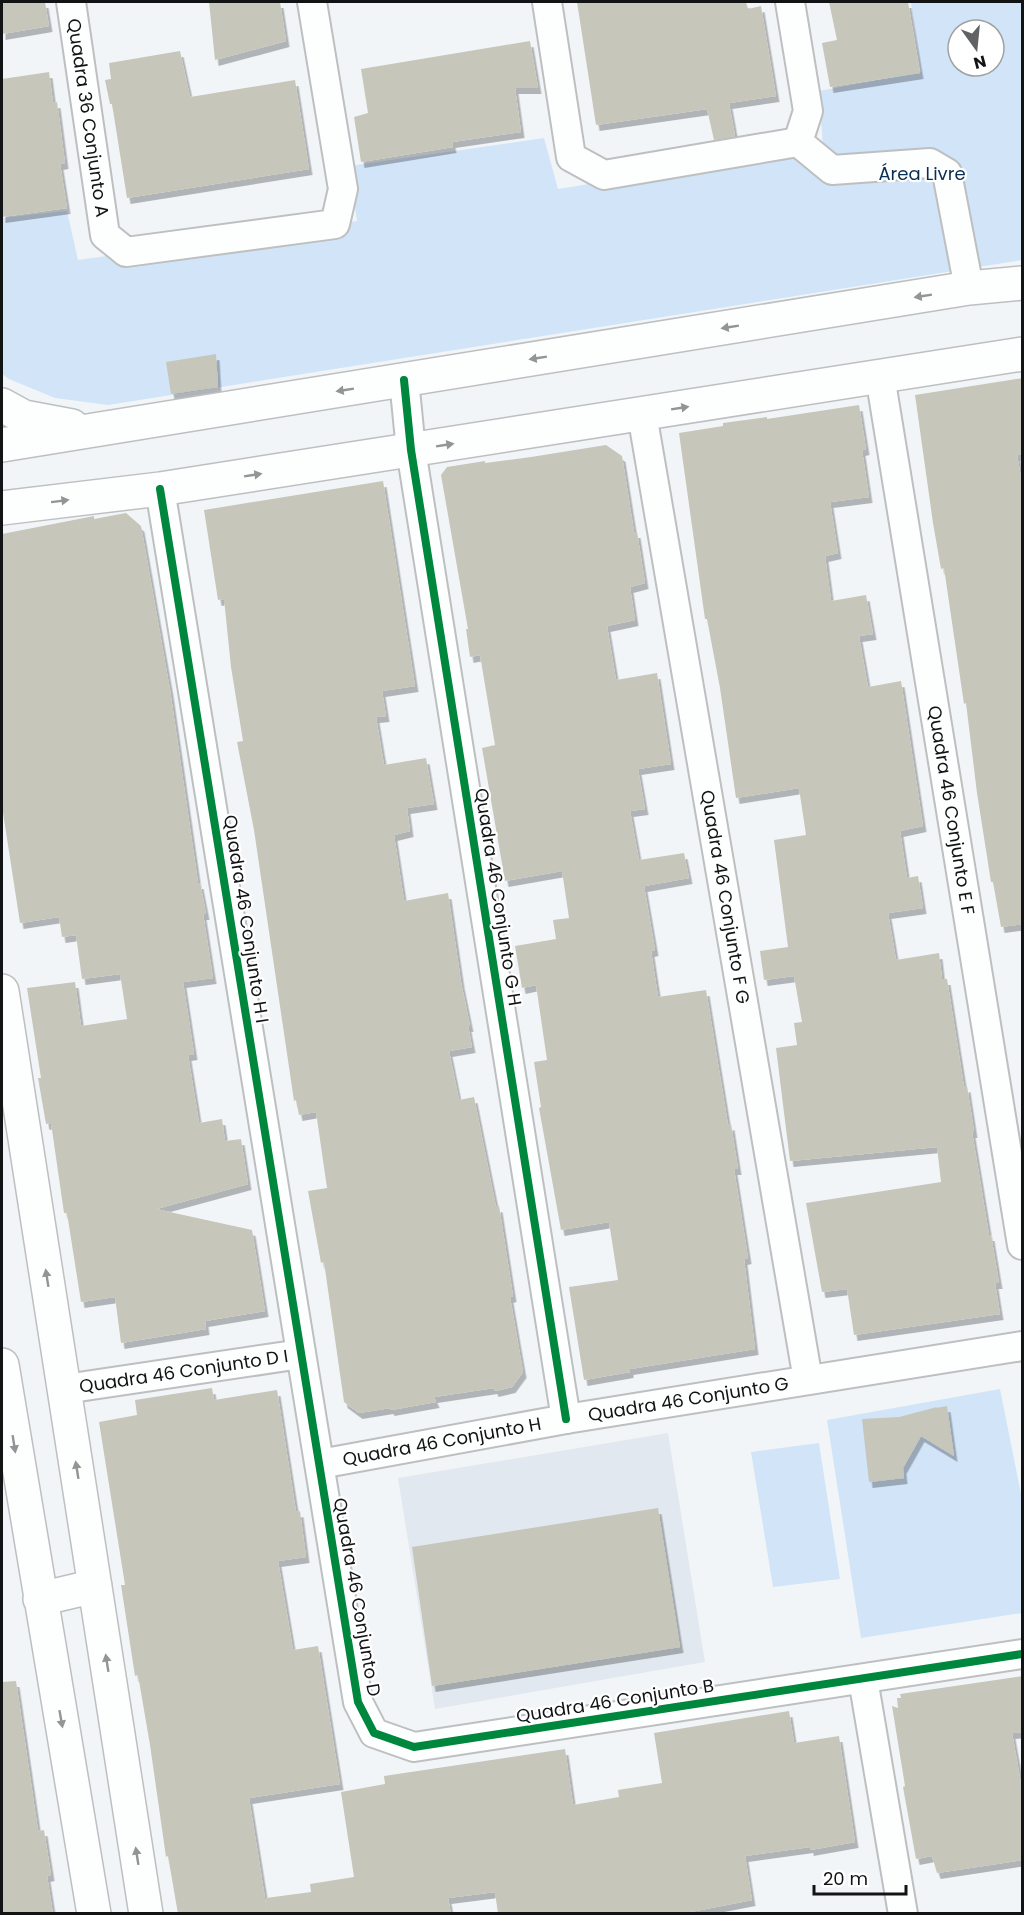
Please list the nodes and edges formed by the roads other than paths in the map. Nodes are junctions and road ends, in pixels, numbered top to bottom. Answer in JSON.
{"nodes":[{"id":1,"x":71,"y":2,"type":"edge"},
{"id":2,"x":312,"y":2,"type":"edge"},
{"id":3,"x":547,"y":2,"type":"edge"},
{"id":4,"x":790,"y":2,"type":"edge"},
{"id":5,"x":798,"y":142,"type":"junction"},
{"id":6,"x":1023,"y":283,"type":"edge"},
{"id":7,"x":969,"y":288,"type":"junction"},
{"id":8,"x":1023,"y":354,"type":"edge"},
{"id":9,"x":880,"y":376,"type":"junction"},
{"id":10,"x":404,"y":380,"type":"junction"},
{"id":11,"x":2,"y":405,"type":"edge"},
{"id":12,"x":642,"y":414,"type":"junction"},
{"id":13,"x":95,"y":431,"type":"junction"},
{"id":14,"x":2,"y":445,"type":"edge"},
{"id":15,"x":411,"y":450,"type":"junction"},
{"id":16,"x":160,"y":489,"type":"junction"},
{"id":17,"x":2,"y":508,"type":"edge"},
{"id":18,"x":2,"y":991,"type":"edge"},
{"id":19,"x":1023,"y":1245,"type":"edge"},
{"id":20,"x":1023,"y":1346,"type":"edge"},
{"id":21,"x":301,"y":1354,"type":"junction"},
{"id":22,"x":2,"y":1365,"type":"edge"},
{"id":23,"x":808,"y":1380,"type":"junction"},
{"id":24,"x":65,"y":1389,"type":"junction"},
{"id":25,"x":4,"y":1400,"type":"edge"},
{"id":26,"x":566,"y":1419,"type":"junction"},
{"id":27,"x":320,"y":1464,"type":"junction"},
{"id":28,"x":95,"y":1586,"type":"junction"},
{"id":29,"x":40,"y":1599,"type":"junction"},
{"id":30,"x":1023,"y":1654,"type":"edge"},
{"id":31,"x":863,"y":1679,"type":"junction"},
{"id":32,"x":374,"y":1733,"type":"joint"},
{"id":33,"x":94,"y":1914,"type":"edge"},
{"id":34,"x":146,"y":1914,"type":"edge"},
{"id":35,"x":903,"y":1914,"type":"edge"}],
"edges":[{"from":1,"to":2,"type":"street","name":"Quadra 36 Conjunto A"},
{"from":3,"to":5,"type":"street"},
{"from":4,"to":5,"type":"street"},
{"from":5,"to":7,"type":"street"},
{"from":6,"to":7,"type":"street"},
{"from":7,"to":10,"type":"street","one_way":true},
{"from":8,"to":9,"type":"street"},
{"from":12,"to":9,"type":"street","one_way":true},
{"from":9,"to":19,"type":"street","name":"Quadra 46 Conjunto E F"},
{"from":10,"to":13,"type":"street","one_way":true},
{"from":10,"to":15,"type":"street","name":"Quadra 46 Conjunto G H"},
{"from":11,"to":13,"type":"street"},
{"from":15,"to":12,"type":"street","one_way":true},
{"from":12,"to":23,"type":"street","name":"Quadra 46 Conjunto F G"},
{"from":13,"to":14,"type":"street"},
{"from":16,"to":15,"type":"street","one_way":true},
{"from":15,"to":26,"type":"street","name":"Quadra 46 Conjunto G H"},
{"from":17,"to":16,"type":"street","one_way":true},
{"from":16,"to":21,"type":"street","name":"Quadra 46 Conjunto H I"},
{"from":24,"to":18,"type":"street","one_way":true},
{"from":20,"to":23,"type":"street","name":"Quadra 46 Conjunto G"},
{"from":21,"to":24,"type":"street","name":"Quadra 46 Conjunto D I"},
{"from":21,"to":27,"type":"street","name":"Quadra 46 Conjunto H I"},
{"from":22,"to":25,"type":"street"},
{"from":23,"to":26,"type":"street","name":"Quadra 46 Conjunto G"},
{"from":28,"to":24,"type":"street","one_way":true},
{"from":25,"to":29,"type":"street","one_way":true},
{"from":26,"to":27,"type":"street","name":"Quadra 46 Conjunto H"},
{"from":27,"to":32,"type":"street","name":"Quadra 46 Conjunto D"},
{"from":28,"to":29,"type":"street"},
{"from":34,"to":28,"type":"street","one_way":true},
{"from":29,"to":33,"type":"street","one_way":true},
{"from":30,"to":31,"type":"street","name":"Quadra 46 Conjunto B"},
{"from":31,"to":32,"type":"street","name":"Quadra 46 Conjunto B"},
{"from":31,"to":35,"type":"street"}]}
